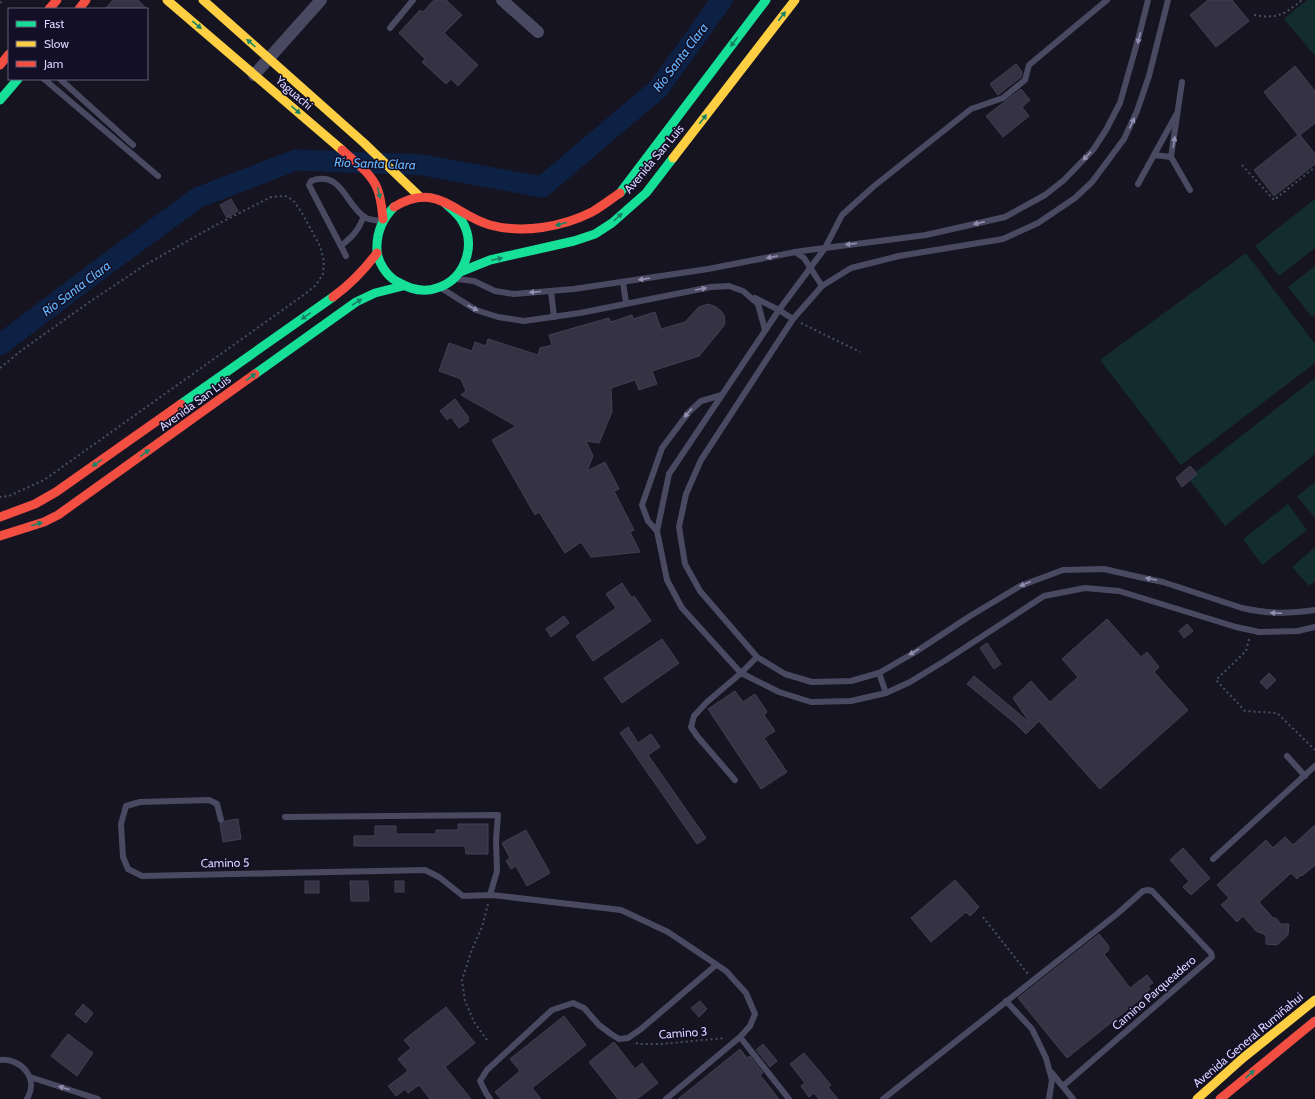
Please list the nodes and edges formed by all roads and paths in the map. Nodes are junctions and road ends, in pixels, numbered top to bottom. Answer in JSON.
{"nodes":[{"id":1,"x":3,"y":0,"type":"edge"},
{"id":2,"x":57,"y":0,"type":"edge"},
{"id":3,"x":86,"y":0,"type":"edge"},
{"id":4,"x":167,"y":0,"type":"edge"},
{"id":5,"x":203,"y":0,"type":"edge"},
{"id":6,"x":321,"y":0,"type":"edge"},
{"id":7,"x":413,"y":0,"type":"edge"},
{"id":8,"x":502,"y":0,"type":"edge"},
{"id":9,"x":766,"y":0,"type":"edge"},
{"id":10,"x":795,"y":0,"type":"edge"},
{"id":11,"x":1107,"y":0,"type":"edge"},
{"id":12,"x":1148,"y":0,"type":"edge"},
{"id":13,"x":1168,"y":0,"type":"edge"},
{"id":14,"x":1302,"y":0,"type":"edge"},
{"id":15,"x":0,"y":3,"type":"edge"},
{"id":16,"x":50,"y":8,"type":"edge"},
{"id":17,"x":80,"y":8,"type":"edge"},
{"id":18,"x":1254,"y":15,"type":"dead end"},
{"id":19,"x":390,"y":28,"type":"dead end"},
{"id":20,"x":538,"y":32,"type":"dead end"},
{"id":21,"x":8,"y":55,"type":"edge"},
{"id":22,"x":269,"y":58,"type":"junction"},
{"id":23,"x":0,"y":65,"type":"edge"},
{"id":24,"x":254,"y":74,"type":"junction"},
{"id":25,"x":17,"y":80,"type":"edge"},
{"id":26,"x":45,"y":80,"type":"edge"},
{"id":27,"x":61,"y":80,"type":"edge"},
{"id":28,"x":1182,"y":82,"type":"dead end"},
{"id":29,"x":0,"y":100,"type":"edge"},
{"id":30,"x":1178,"y":110,"type":"junction"},
{"id":31,"x":133,"y":145,"type":"dead end"},
{"id":32,"x":1154,"y":155,"type":"junction"},
{"id":33,"x":1171,"y":157,"type":"junction"},
{"id":34,"x":1242,"y":165,"type":"dead end"},
{"id":35,"x":1315,"y":166,"type":"edge"},
{"id":36,"x":158,"y":176,"type":"dead end"},
{"id":37,"x":1138,"y":184,"type":"dead end"},
{"id":38,"x":1190,"y":190,"type":"dead end"},
{"id":39,"x":420,"y":197,"type":"junction"},
{"id":40,"x":445,"y":203,"type":"junction"},
{"id":41,"x":364,"y":216,"type":"junction"},
{"id":42,"x":382,"y":220,"type":"junction"},
{"id":43,"x":341,"y":246,"type":"junction"},
{"id":44,"x":825,"y":248,"type":"junction"},
{"id":45,"x":795,"y":252,"type":"junction"},
{"id":46,"x":377,"y":253,"type":"junction"},
{"id":47,"x":346,"y":256,"type":"dead end"},
{"id":48,"x":810,"y":267,"type":"junction"},
{"id":49,"x":460,"y":272,"type":"junction"},
{"id":50,"x":454,"y":279,"type":"junction"},
{"id":51,"x":624,"y":282,"type":"junction"},
{"id":52,"x":403,"y":286,"type":"junction"},
{"id":53,"x":822,"y":286,"type":"junction"},
{"id":54,"x":440,"y":288,"type":"junction"},
{"id":55,"x":551,"y":291,"type":"junction"},
{"id":56,"x":743,"y":291,"type":"junction"},
{"id":57,"x":626,"y":303,"type":"junction"},
{"id":58,"x":779,"y":310,"type":"junction"},
{"id":59,"x":554,"y":317,"type":"junction"},
{"id":60,"x":793,"y":319,"type":"junction"},
{"id":61,"x":765,"y":330,"type":"junction"},
{"id":62,"x":860,"y":352,"type":"dead end"},
{"id":63,"x":0,"y":368,"type":"edge"},
{"id":64,"x":722,"y":396,"type":"junction"},
{"id":65,"x":0,"y":497,"type":"edge"},
{"id":66,"x":0,"y":517,"type":"edge"},
{"id":67,"x":657,"y":531,"type":"junction"},
{"id":68,"x":0,"y":536,"type":"edge"},
{"id":69,"x":1315,"y":610,"type":"edge"},
{"id":70,"x":1315,"y":627,"type":"edge"},
{"id":71,"x":1251,"y":630,"type":"junction"},
{"id":72,"x":757,"y":657,"type":"junction"},
{"id":73,"x":741,"y":673,"type":"junction"},
{"id":74,"x":879,"y":673,"type":"junction"},
{"id":75,"x":886,"y":693,"type":"junction"},
{"id":76,"x":1315,"y":750,"type":"edge"},
{"id":77,"x":1287,"y":756,"type":"dead end"},
{"id":78,"x":1315,"y":766,"type":"edge"},
{"id":79,"x":1305,"y":776,"type":"junction"},
{"id":80,"x":735,"y":780,"type":"dead end"},
{"id":81,"x":285,"y":817,"type":"dead end"},
{"id":82,"x":221,"y":820,"type":"dead end"},
{"id":83,"x":1213,"y":859,"type":"dead end"},
{"id":84,"x":491,"y":895,"type":"junction"},
{"id":85,"x":983,"y":917,"type":"dead end"},
{"id":86,"x":716,"y":965,"type":"junction"},
{"id":87,"x":1032,"y":980,"type":"junction"},
{"id":88,"x":1315,"y":1000,"type":"edge"},
{"id":89,"x":1006,"y":1001,"type":"junction"},
{"id":90,"x":1315,"y":1020,"type":"edge"},
{"id":91,"x":740,"y":1037,"type":"junction"},
{"id":92,"x":628,"y":1038,"type":"junction"},
{"id":93,"x":487,"y":1040,"type":"dead end"},
{"id":94,"x":0,"y":1054,"type":"edge"},
{"id":95,"x":2,"y":1060,"type":"edge"},
{"id":96,"x":1050,"y":1071,"type":"junction"},
{"id":97,"x":30,"y":1076,"type":"junction"},
{"id":98,"x":1063,"y":1086,"type":"junction"},
{"id":99,"x":27,"y":1099,"type":"edge"},
{"id":100,"x":98,"y":1099,"type":"edge"},
{"id":101,"x":490,"y":1099,"type":"edge"},
{"id":102,"x":666,"y":1099,"type":"edge"},
{"id":103,"x":789,"y":1099,"type":"edge"},
{"id":104,"x":883,"y":1099,"type":"edge"},
{"id":105,"x":1049,"y":1099,"type":"edge"},
{"id":106,"x":1073,"y":1099,"type":"edge"},
{"id":107,"x":1197,"y":1099,"type":"edge"},
{"id":108,"x":1220,"y":1099,"type":"edge"}],
"edges":[{"from":1,"to":15,"type":"path"},
{"from":2,"to":16,"type":"main road"},
{"from":3,"to":17,"type":"main road"},
{"from":4,"to":24,"type":"main road","name":"Yaguachi","one_way":true},
{"from":22,"to":5,"type":"main road","name":"Yaguachi","one_way":true},
{"from":6,"to":22,"type":"street"},
{"from":7,"to":19,"type":"lane"},
{"from":8,"to":20,"type":"street"},
{"from":9,"to":40,"type":"main road","name":"Avenida San Luis","one_way":true},
{"from":49,"to":10,"type":"main road","name":"Avenida San Luis","one_way":true},
{"from":11,"to":44,"type":"lane"},
{"from":12,"to":44,"type":"lane","one_way":true},
{"from":53,"to":13,"type":"lane","one_way":true},
{"from":14,"to":18,"type":"path"},
{"from":21,"to":23,"type":"main road"},
{"from":22,"to":24,"type":"street"},
{"from":22,"to":39,"type":"main road","name":"Yaguachi"},
{"from":24,"to":42,"type":"main road","name":"Yaguachi","one_way":true},
{"from":25,"to":29,"type":"main road"},
{"from":26,"to":36,"type":"lane"},
{"from":27,"to":31,"type":"lane"},
{"from":28,"to":30,"type":"lane"},
{"from":30,"to":32,"type":"lane"},
{"from":33,"to":30,"type":"lane","one_way":true},
{"from":32,"to":33,"type":"lane"},
{"from":32,"to":37,"type":"lane"},
{"from":33,"to":38,"type":"lane"},
{"from":34,"to":35,"type":"path"},
{"from":39,"to":40,"type":"main road"},
{"from":39,"to":42,"type":"main road"},
{"from":40,"to":49,"type":"main road"},
{"from":41,"to":42,"type":"lane"},
{"from":41,"to":43,"type":"lane"},
{"from":41,"to":43,"type":"lane"},
{"from":42,"to":46,"type":"main road"},
{"from":43,"to":47,"type":"lane"},
{"from":44,"to":45,"type":"lane"},
{"from":44,"to":48,"type":"lane"},
{"from":45,"to":48,"type":"lane"},
{"from":45,"to":51,"type":"lane","one_way":true},
{"from":46,"to":52,"type":"main road"},
{"from":46,"to":66,"type":"main road","name":"Avenida San Luis","one_way":true},
{"from":48,"to":53,"type":"lane"},
{"from":48,"to":58,"type":"lane"},
{"from":49,"to":50,"type":"main road"},
{"from":50,"to":54,"type":"main road"},
{"from":55,"to":50,"type":"lane","one_way":true},
{"from":51,"to":55,"type":"lane"},
{"from":51,"to":57,"type":"lane"},
{"from":52,"to":54,"type":"main road"},
{"from":68,"to":52,"type":"main road","name":"Avenida San Luis","one_way":true},
{"from":53,"to":60,"type":"lane"},
{"from":54,"to":59,"type":"lane","one_way":true},
{"from":55,"to":59,"type":"lane"},
{"from":57,"to":56,"type":"lane","one_way":true},
{"from":56,"to":58,"type":"lane"},
{"from":56,"to":61,"type":"lane"},
{"from":57,"to":59,"type":"lane"},
{"from":58,"to":60,"type":"lane"},
{"from":58,"to":61,"type":"lane"},
{"from":60,"to":62,"type":"path"},
{"from":60,"to":72,"type":"lane"},
{"from":61,"to":64,"type":"lane"},
{"from":63,"to":65,"type":"path"},
{"from":64,"to":67,"type":"lane"},
{"from":64,"to":67,"type":"lane","one_way":true},
{"from":67,"to":73,"type":"lane"},
{"from":69,"to":74,"type":"lane","one_way":true},
{"from":70,"to":71,"type":"lane"},
{"from":71,"to":75,"type":"lane"},
{"from":71,"to":76,"type":"path"},
{"from":72,"to":73,"type":"lane"},
{"from":72,"to":74,"type":"lane"},
{"from":73,"to":75,"type":"lane"},
{"from":73,"to":80,"type":"lane"},
{"from":74,"to":75,"type":"lane"},
{"from":77,"to":79,"type":"lane"},
{"from":78,"to":79,"type":"lane"},
{"from":79,"to":83,"type":"lane"},
{"from":81,"to":84,"type":"lane"},
{"from":82,"to":84,"type":"lane","name":"Camino 5"},
{"from":84,"to":86,"type":"lane"},
{"from":84,"to":93,"type":"path"},
{"from":85,"to":87,"type":"path"},
{"from":86,"to":91,"type":"lane"},
{"from":86,"to":92,"type":"lane"},
{"from":87,"to":89,"type":"lane"},
{"from":87,"to":98,"type":"lane","name":"Camino Parqueadero"},
{"from":88,"to":107,"type":"main road","name":"Avenida General Rumiñahui"},
{"from":89,"to":96,"type":"lane"},
{"from":89,"to":104,"type":"lane"},
{"from":108,"to":90,"type":"main road","one_way":true},
{"from":91,"to":92,"type":"path","name":"Camino 3"},
{"from":91,"to":102,"type":"lane"},
{"from":91,"to":103,"type":"lane"},
{"from":92,"to":101,"type":"lane"},
{"from":94,"to":95,"type":"lane"},
{"from":95,"to":97,"type":"lane"},
{"from":96,"to":98,"type":"lane"},
{"from":96,"to":105,"type":"lane"},
{"from":97,"to":99,"type":"lane"},
{"from":100,"to":97,"type":"lane","one_way":true},
{"from":98,"to":106,"type":"lane"}]}
